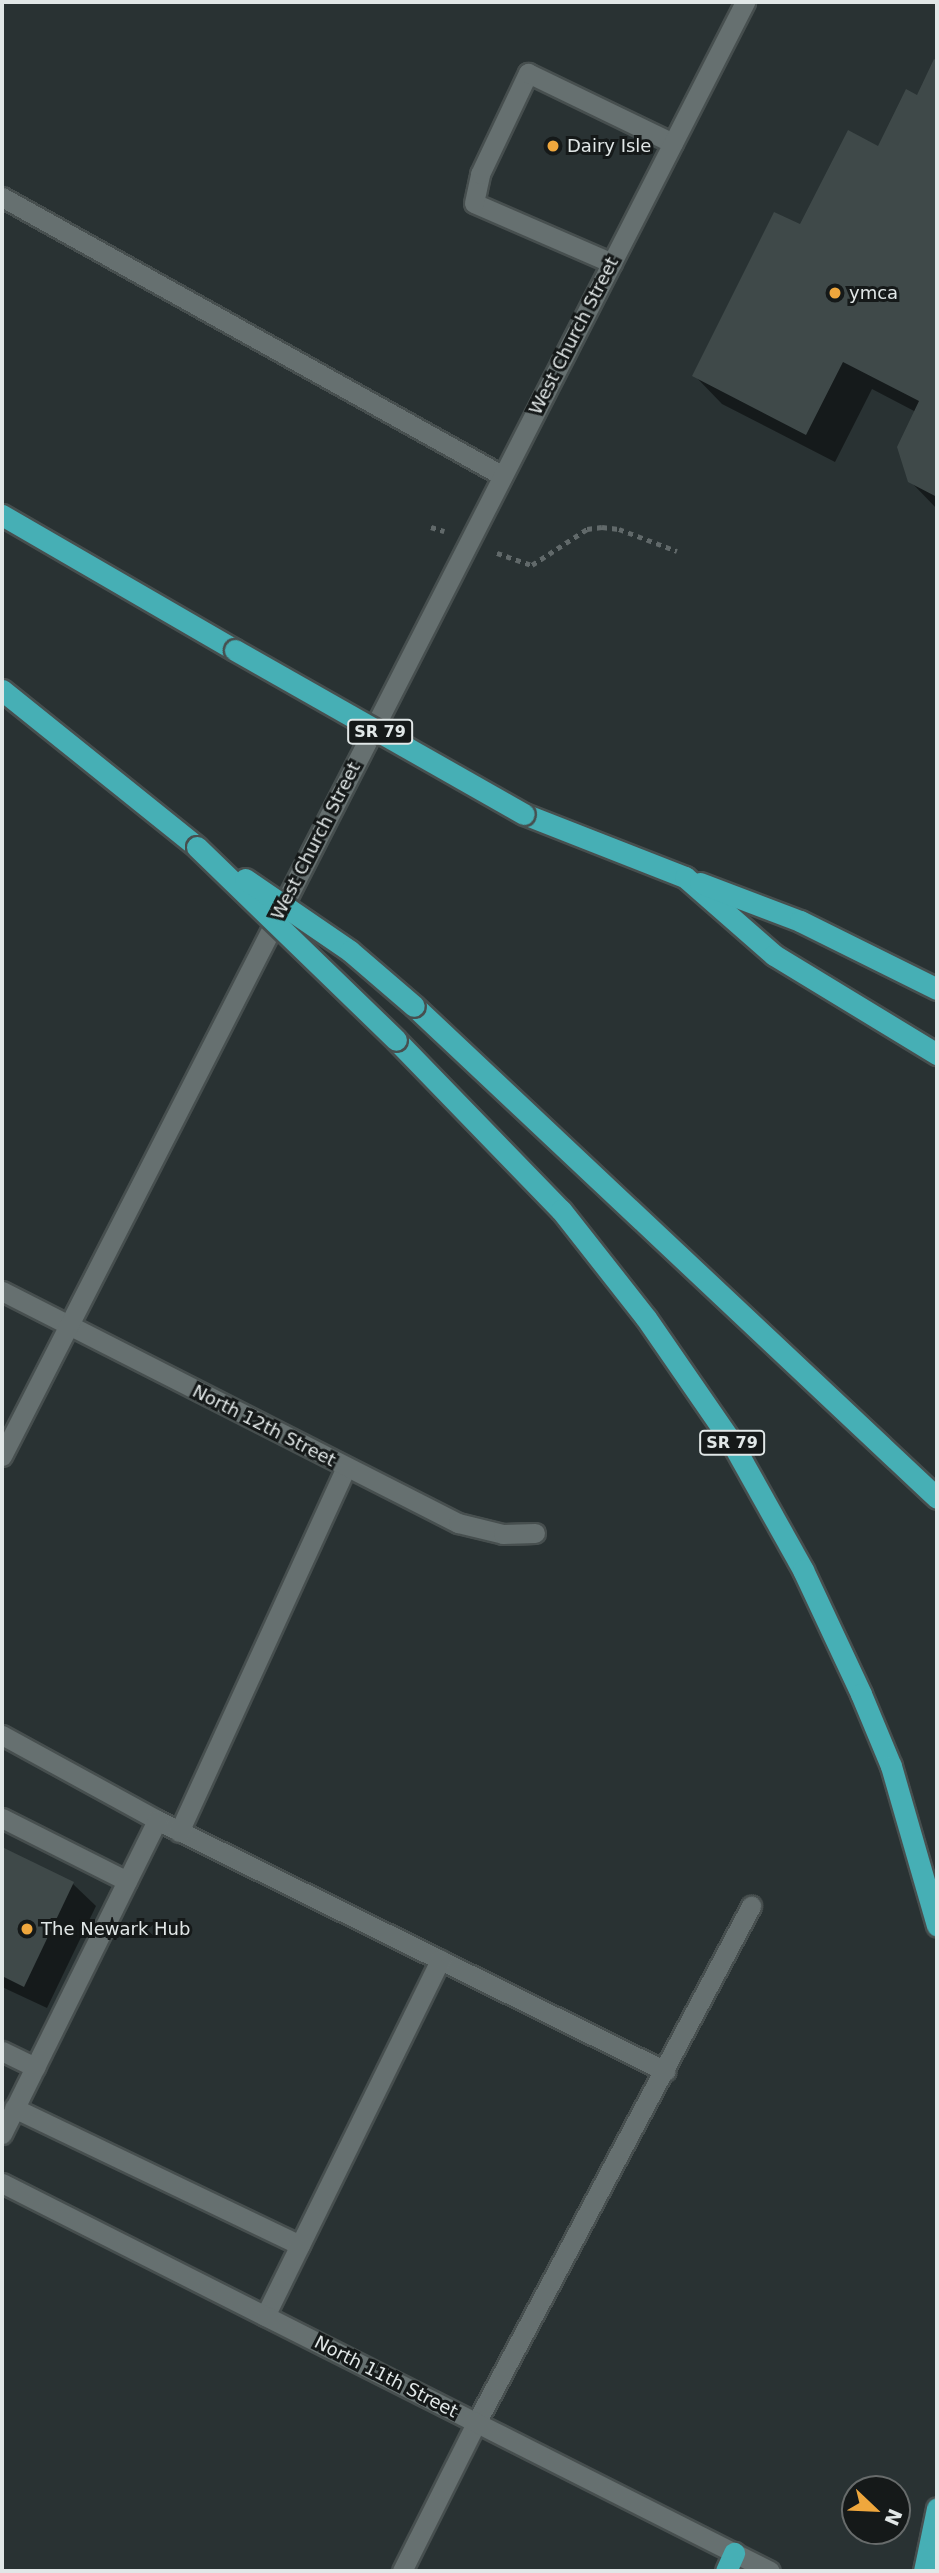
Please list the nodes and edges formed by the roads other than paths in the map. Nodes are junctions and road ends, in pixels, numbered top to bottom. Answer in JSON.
{"nodes":[{"id":1,"x":745,"y":2,"type":"edge"},
{"id":2,"x":673,"y":144,"type":"junction"},
{"id":3,"x":2,"y":197,"type":"edge"},
{"id":4,"x":611,"y":264,"type":"junction"},
{"id":5,"x":503,"y":476,"type":"junction"},
{"id":6,"x":2,"y":515,"type":"edge"},
{"id":7,"x":2,"y":690,"type":"edge"},
{"id":8,"x":197,"y":847,"type":"junction"},
{"id":9,"x":685,"y":877,"type":"junction"},
{"id":10,"x":937,"y":989,"type":"edge"},
{"id":11,"x":937,"y":1054,"type":"edge"},
{"id":12,"x":2,"y":1291,"type":"edge"},
{"id":13,"x":67,"y":1327,"type":"junction"},
{"id":14,"x":2,"y":1456,"type":"edge"},
{"id":15,"x":346,"y":1466,"type":"junction"},
{"id":16,"x":937,"y":1498,"type":"edge"},
{"id":17,"x":535,"y":1533,"type":"dead end"},
{"id":18,"x":2,"y":1735,"type":"edge"},
{"id":19,"x":2,"y":1818,"type":"edge"},
{"id":20,"x":157,"y":1821,"type":"junction"},
{"id":21,"x":179,"y":1832,"type":"junction"},
{"id":22,"x":127,"y":1881,"type":"junction"},
{"id":23,"x":751,"y":1906,"type":"dead end"},
{"id":24,"x":937,"y":1925,"type":"edge"},
{"id":25,"x":440,"y":1960,"type":"junction"},
{"id":26,"x":2,"y":2051,"type":"edge"},
{"id":27,"x":35,"y":2067,"type":"junction"},
{"id":28,"x":665,"y":2071,"type":"junction"},
{"id":29,"x":15,"y":2108,"type":"junction"},
{"id":30,"x":2,"y":2134,"type":"edge"},
{"id":31,"x":2,"y":2183,"type":"edge"},
{"id":32,"x":300,"y":2245,"type":"junction"},
{"id":33,"x":265,"y":2316,"type":"junction"},
{"id":34,"x":476,"y":2423,"type":"junction"},
{"id":35,"x":937,"y":2508,"type":"edge"},
{"id":36,"x":730,"y":2562,"type":"edge"},
{"id":37,"x":402,"y":2571,"type":"edge"},
{"id":38,"x":770,"y":2571,"type":"edge"},
{"id":39,"x":924,"y":2571,"type":"edge"}],
"edges":[{"from":1,"to":2,"type":"street","name":"West Church Street"},
{"from":2,"to":4,"type":"street","name":"West Church Street"},
{"from":2,"to":4,"type":"street"},
{"from":3,"to":5,"type":"street"},
{"from":4,"to":5,"type":"street","name":"West Church Street"},
{"from":5,"to":13,"type":"street","name":"West Church Street"},
{"from":6,"to":9,"type":"highway","number":"SR 79","bridge":true},
{"from":7,"to":8,"type":"highway","number":"SR 79"},
{"from":8,"to":16,"type":"highway","bridge":true},
{"from":8,"to":24,"type":"highway","number":"SR 79","bridge":true},
{"from":9,"to":10,"type":"highway"},
{"from":9,"to":11,"type":"highway","number":"SR 79"},
{"from":12,"to":13,"type":"street","name":"North 12th Street"},
{"from":13,"to":14,"type":"street","name":"West Church Street"},
{"from":13,"to":15,"type":"street","name":"North 12th Street"},
{"from":15,"to":17,"type":"street","name":"North 12th Street"},
{"from":15,"to":21,"type":"street"},
{"from":18,"to":20,"type":"street"},
{"from":19,"to":22,"type":"street"},
{"from":20,"to":21,"type":"street"},
{"from":20,"to":22,"type":"street"},
{"from":21,"to":25,"type":"street"},
{"from":22,"to":27,"type":"street"},
{"from":23,"to":28,"type":"street"},
{"from":25,"to":28,"type":"street"},
{"from":25,"to":32,"type":"street"},
{"from":26,"to":27,"type":"street"},
{"from":27,"to":29,"type":"street"},
{"from":28,"to":34,"type":"street"},
{"from":29,"to":30,"type":"street"},
{"from":29,"to":32,"type":"street"},
{"from":31,"to":33,"type":"street","name":"North 11th Street"},
{"from":32,"to":33,"type":"street"},
{"from":33,"to":34,"type":"street","name":"North 11th Street"},
{"from":34,"to":36,"type":"street","name":"North 11th Street"},
{"from":34,"to":37,"type":"street"},
{"from":35,"to":39,"type":"highway"},
{"from":36,"to":38,"type":"street","name":"North 11th Street"}]}
